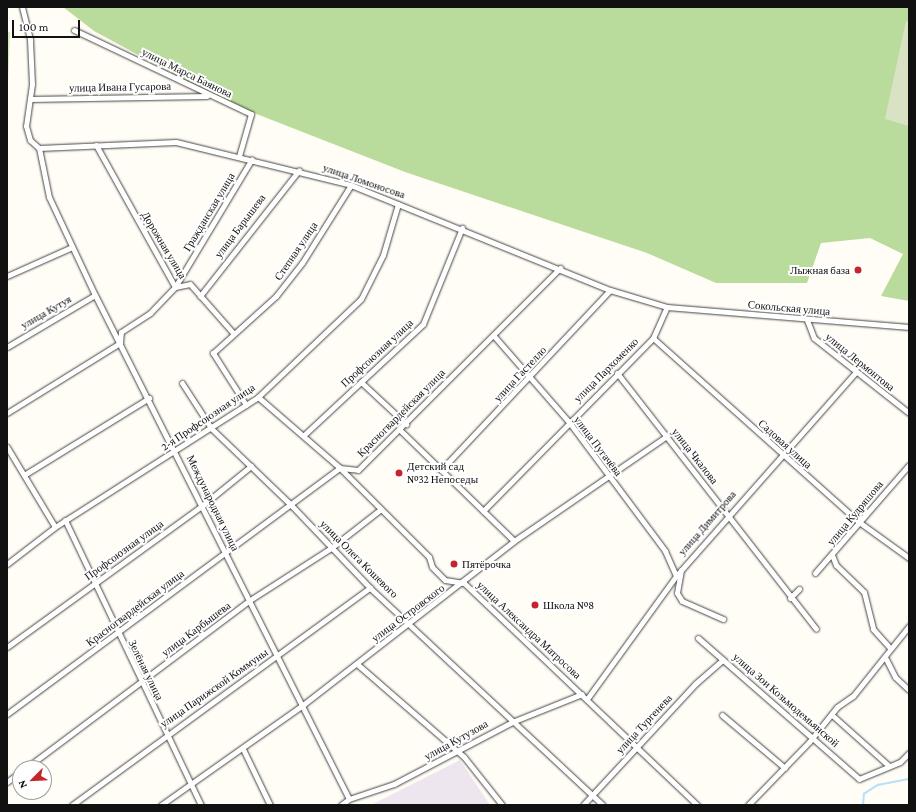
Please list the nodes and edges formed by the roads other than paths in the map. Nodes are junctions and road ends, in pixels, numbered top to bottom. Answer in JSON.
{"nodes":[{"id":1,"x":22,"y":7,"type":"edge"},
{"id":2,"x":74,"y":30,"type":"dead end"},
{"id":3,"x":210,"y":96,"type":"junction"},
{"id":4,"x":30,"y":99,"type":"junction"},
{"id":5,"x":96,"y":145,"type":"junction"},
{"id":6,"x":39,"y":148,"type":"junction"},
{"id":7,"x":239,"y":156,"type":"junction"},
{"id":8,"x":252,"y":159,"type":"junction"},
{"id":9,"x":299,"y":170,"type":"junction"},
{"id":10,"x":351,"y":185,"type":"junction"},
{"id":11,"x":398,"y":204,"type":"junction"},
{"id":12,"x":462,"y":228,"type":"junction"},
{"id":13,"x":72,"y":247,"type":"junction"},
{"id":14,"x":560,"y":268,"type":"junction"},
{"id":15,"x":7,"y":276,"type":"edge"},
{"id":16,"x":175,"y":287,"type":"junction"},
{"id":17,"x":610,"y":290,"type":"junction"},
{"id":18,"x":95,"y":295,"type":"junction"},
{"id":19,"x":200,"y":296,"type":"junction"},
{"id":20,"x":668,"y":307,"type":"junction"},
{"id":21,"x":807,"y":320,"type":"junction"},
{"id":22,"x":909,"y":327,"type":"edge"},
{"id":23,"x":233,"y":333,"type":"junction"},
{"id":24,"x":494,"y":336,"type":"junction"},
{"id":25,"x":653,"y":338,"type":"junction"},
{"id":26,"x":120,"y":343,"type":"junction"},
{"id":27,"x":7,"y":347,"type":"edge"},
{"id":28,"x":856,"y":372,"type":"junction"},
{"id":29,"x":617,"y":373,"type":"junction"},
{"id":30,"x":532,"y":377,"type":"junction"},
{"id":31,"x":182,"y":382,"type":"dead end"},
{"id":32,"x":361,"y":382,"type":"junction"},
{"id":33,"x":258,"y":397,"type":"junction"},
{"id":34,"x":149,"y":398,"type":"junction"},
{"id":35,"x":246,"y":405,"type":"junction"},
{"id":36,"x":909,"y":413,"type":"edge"},
{"id":37,"x":7,"y":414,"type":"edge"},
{"id":38,"x":569,"y":422,"type":"junction"},
{"id":39,"x":406,"y":424,"type":"junction"},
{"id":40,"x":211,"y":428,"type":"junction"},
{"id":41,"x":400,"y":430,"type":"junction"},
{"id":42,"x":304,"y":435,"type":"junction"},
{"id":43,"x":667,"y":436,"type":"junction"},
{"id":44,"x":7,"y":447,"type":"edge"},
{"id":45,"x":176,"y":451,"type":"junction"},
{"id":46,"x":781,"y":455,"type":"junction"},
{"id":47,"x":909,"y":465,"type":"edge"},
{"id":48,"x":251,"y":466,"type":"junction"},
{"id":49,"x":340,"y":468,"type":"junction"},
{"id":50,"x":441,"y":470,"type":"junction"},
{"id":51,"x":24,"y":475,"type":"junction"},
{"id":52,"x":608,"y":476,"type":"junction"},
{"id":53,"x":203,"y":506,"type":"junction"},
{"id":54,"x":292,"y":506,"type":"junction"},
{"id":55,"x":381,"y":509,"type":"junction"},
{"id":56,"x":482,"y":511,"type":"junction"},
{"id":57,"x":727,"y":514,"type":"junction"},
{"id":58,"x":65,"y":520,"type":"junction"},
{"id":59,"x":859,"y":522,"type":"junction"},
{"id":60,"x":55,"y":527,"type":"junction"},
{"id":61,"x":514,"y":541,"type":"junction"},
{"id":62,"x":331,"y":548,"type":"junction"},
{"id":63,"x":226,"y":552,"type":"junction"},
{"id":64,"x":832,"y":555,"type":"junction"},
{"id":65,"x":909,"y":558,"type":"edge"},
{"id":66,"x":8,"y":561,"type":"edge"},
{"id":67,"x":681,"y":570,"type":"junction"},
{"id":68,"x":815,"y":572,"type":"dead end"},
{"id":69,"x":676,"y":576,"type":"junction"},
{"id":70,"x":95,"y":583,"type":"junction"},
{"id":71,"x":464,"y":583,"type":"junction"},
{"id":72,"x":370,"y":588,"type":"junction"},
{"id":73,"x":799,"y":589,"type":"dead end"},
{"id":74,"x":790,"y":598,"type":"junction"},
{"id":75,"x":250,"y":600,"type":"junction"},
{"id":76,"x":723,"y":619,"type":"dead end"},
{"id":77,"x":410,"y":622,"type":"junction"},
{"id":78,"x":909,"y":626,"type":"edge"},
{"id":79,"x":816,"y":629,"type":"dead end"},
{"id":80,"x":118,"y":634,"type":"junction"},
{"id":81,"x":698,"y":638,"type":"dead end"},
{"id":82,"x":7,"y":648,"type":"edge"},
{"id":83,"x":890,"y":648,"type":"junction"},
{"id":84,"x":278,"y":654,"type":"junction"},
{"id":85,"x":886,"y":659,"type":"junction"},
{"id":86,"x":723,"y":660,"type":"junction"},
{"id":87,"x":357,"y":664,"type":"junction"},
{"id":88,"x":141,"y":684,"type":"junction"},
{"id":89,"x":909,"y":690,"type":"edge"},
{"id":90,"x":582,"y":694,"type":"junction"},
{"id":91,"x":587,"y":699,"type":"junction"},
{"id":92,"x":304,"y":704,"type":"junction"},
{"id":93,"x":7,"y":714,"type":"edge"},
{"id":94,"x":722,"y":715,"type":"dead end"},
{"id":95,"x":832,"y":715,"type":"junction"},
{"id":96,"x":512,"y":722,"type":"junction"},
{"id":97,"x":166,"y":734,"type":"junction"},
{"id":98,"x":811,"y":736,"type":"junction"},
{"id":99,"x":636,"y":747,"type":"junction"},
{"id":100,"x":243,"y":749,"type":"junction"},
{"id":101,"x":455,"y":753,"type":"junction"},
{"id":102,"x":909,"y":753,"type":"edge"},
{"id":103,"x":37,"y":760,"type":"edge"},
{"id":104,"x":889,"y":766,"type":"junction"},
{"id":105,"x":785,"y":768,"type":"junction"},
{"id":106,"x":190,"y":783,"type":"junction"},
{"id":107,"x":593,"y":795,"type":"junction"},
{"id":108,"x":349,"y":799,"type":"junction"},
{"id":109,"x":72,"y":805,"type":"edge"},
{"id":110,"x":161,"y":805,"type":"edge"},
{"id":111,"x":201,"y":805,"type":"edge"},
{"id":112,"x":270,"y":805,"type":"edge"},
{"id":113,"x":341,"y":805,"type":"edge"},
{"id":114,"x":502,"y":805,"type":"edge"},
{"id":115,"x":583,"y":805,"type":"edge"},
{"id":116,"x":603,"y":805,"type":"edge"},
{"id":117,"x":697,"y":805,"type":"edge"},
{"id":118,"x":748,"y":805,"type":"edge"}],
"edges":[{"from":1,"to":4,"type":"street"},
{"from":2,"to":3,"type":"street","name":"улица Марса Баянова"},
{"from":3,"to":4,"type":"street","name":"улица Ивана Гусарова"},
{"from":3,"to":7,"type":"street","name":"улица Марса Баянова"},
{"from":4,"to":6,"type":"street"},
{"from":5,"to":6,"type":"street","name":"улица Ломоносова"},
{"from":5,"to":7,"type":"street","name":"улица Ломоносова"},
{"from":5,"to":16,"type":"street","name":"Дорожная улица"},
{"from":6,"to":13,"type":"street","name":"Международная улица"},
{"from":7,"to":8,"type":"street","name":"улица Ломоносова"},
{"from":8,"to":9,"type":"street","name":"улица Ломоносова"},
{"from":8,"to":16,"type":"street","name":"Гражданская улица"},
{"from":9,"to":10,"type":"street","name":"улица Ломоносова"},
{"from":9,"to":19,"type":"street","name":"улица Барышева"},
{"from":10,"to":11,"type":"street","name":"улица Ломоносова"},
{"from":10,"to":23,"type":"street","name":"Степная улица"},
{"from":11,"to":12,"type":"street","name":"улица Ломоносова"},
{"from":11,"to":33,"type":"street","name":"2-я Профсоюзная улица"},
{"from":12,"to":14,"type":"street","name":"улица Ломоносова"},
{"from":12,"to":32,"type":"street","name":"Профсоюзная улица"},
{"from":13,"to":15,"type":"street"},
{"from":13,"to":18,"type":"street","name":"Международная улица"},
{"from":14,"to":17,"type":"street","name":"улица Ломоносова"},
{"from":14,"to":24,"type":"street","name":"Красногвардейская улица"},
{"from":16,"to":19,"type":"street","name":"Дорожная улица"},
{"from":16,"to":26,"type":"street","name":"Гражданская улица"},
{"from":17,"to":20,"type":"street","name":"улица Ломоносова"},
{"from":17,"to":30,"type":"street","name":"улица Гастелло"},
{"from":18,"to":26,"type":"street","name":"Международная улица"},
{"from":18,"to":27,"type":"street","name":"улица Кутуя"},
{"from":19,"to":23,"type":"street","name":"Дорожная улица"},
{"from":20,"to":21,"type":"street","name":"Сокольская улица"},
{"from":20,"to":25,"type":"street","name":"улица Пархоменко"},
{"from":21,"to":22,"type":"street","name":"Сокольская улица"},
{"from":21,"to":28,"type":"street","name":"улица Лермонтова"},
{"from":23,"to":35,"type":"street","name":"Степная улица"},
{"from":24,"to":30,"type":"street","name":"улица Пугачёва"},
{"from":24,"to":39,"type":"street","name":"Красногвардейская улица"},
{"from":25,"to":29,"type":"street","name":"улица Пархоменко"},
{"from":25,"to":46,"type":"street","name":"Садовая улица"},
{"from":26,"to":34,"type":"street","name":"Международная улица"},
{"from":26,"to":37,"type":"street"},
{"from":28,"to":36,"type":"street","name":"улица Лермонтова"},
{"from":28,"to":46,"type":"street","name":"улица Димитрова"},
{"from":29,"to":38,"type":"street","name":"улица Пархоменко"},
{"from":29,"to":43,"type":"street","name":"улица Чкалова"},
{"from":30,"to":38,"type":"street","name":"улица Пугачёва"},
{"from":30,"to":50,"type":"street","name":"улица Гастелло"},
{"from":31,"to":40,"type":"street","name":"улица Олега Кошевого"},
{"from":32,"to":39,"type":"street"},
{"from":32,"to":42,"type":"street","name":"Профсоюзная улица"},
{"from":33,"to":35,"type":"street","name":"2-я Профсоюзная улица"},
{"from":33,"to":42,"type":"street","name":"улица Александра Матросова"},
{"from":34,"to":45,"type":"street","name":"Международная улица"},
{"from":34,"to":51,"type":"street"},
{"from":35,"to":40,"type":"street","name":"2-я Профсоюзная улица"},
{"from":38,"to":52,"type":"street","name":"улица Пугачёва"},
{"from":38,"to":56,"type":"street","name":"улица Пархоменко"},
{"from":39,"to":41,"type":"street","name":"Красногвардейская улица"},
{"from":40,"to":45,"type":"street","name":"2-я Профсоюзная улица"},
{"from":40,"to":48,"type":"street","name":"улица Олега Кошевого"},
{"from":41,"to":49,"type":"street","name":"Красногвардейская улица"},
{"from":41,"to":50,"type":"street"},
{"from":42,"to":49,"type":"street","name":"улица Александра Матросова"},
{"from":43,"to":52,"type":"street","name":"улица Островского"},
{"from":43,"to":57,"type":"street","name":"улица Чкалова"},
{"from":44,"to":51,"type":"street"},
{"from":45,"to":53,"type":"street","name":"Международная улица"},
{"from":45,"to":58,"type":"street","name":"2-я Профсоюзная улица"},
{"from":46,"to":57,"type":"street","name":"улица Димитрова"},
{"from":46,"to":59,"type":"street","name":"Садовая улица"},
{"from":47,"to":59,"type":"street","name":"улица Кудряшова"},
{"from":48,"to":53,"type":"street","name":"Профсоюзная улица"},
{"from":48,"to":54,"type":"street","name":"улица Олега Кошевого"},
{"from":49,"to":54,"type":"street","name":"Красногвардейская улица"},
{"from":49,"to":55,"type":"street","name":"улица Александра Матросова"},
{"from":50,"to":56,"type":"street"},
{"from":51,"to":60,"type":"street"},
{"from":52,"to":61,"type":"street","name":"улица Островского"},
{"from":52,"to":69,"type":"street","name":"улица Пугачёва"},
{"from":53,"to":63,"type":"street","name":"Международная улица"},
{"from":53,"to":70,"type":"street","name":"Профсоюзная улица"},
{"from":54,"to":62,"type":"street","name":"улица Олега Кошевого"},
{"from":54,"to":63,"type":"street","name":"Красногвардейская улица"},
{"from":55,"to":62,"type":"street","name":"улица Карбышева"},
{"from":55,"to":71,"type":"street","name":"улица Александра Матросова"},
{"from":56,"to":61,"type":"street"},
{"from":57,"to":67,"type":"street","name":"улица Димитрова"},
{"from":57,"to":74,"type":"street","name":"улица Чкалова"},
{"from":58,"to":60,"type":"street","name":"2-я Профсоюзная улица"},
{"from":58,"to":70,"type":"street","name":"Зелёная улица"},
{"from":59,"to":64,"type":"street","name":"улица Кудряшова"},
{"from":59,"to":65,"type":"street","name":"Садовая улица"},
{"from":60,"to":66,"type":"street","name":"2-я Профсоюзная улица"},
{"from":61,"to":71,"type":"street","name":"улица Островского"},
{"from":62,"to":72,"type":"street","name":"улица Олега Кошевого"},
{"from":62,"to":75,"type":"street","name":"улица Карбышева"},
{"from":63,"to":75,"type":"street","name":"Международная улица"},
{"from":63,"to":80,"type":"street","name":"Красногвардейская улица"},
{"from":64,"to":68,"type":"street","name":"улица Кудряшова"},
{"from":64,"to":83,"type":"street"},
{"from":67,"to":69,"type":"street","name":"улица Димитрова"},
{"from":67,"to":76,"type":"street"},
{"from":69,"to":91,"type":"street","name":"улица Димитрова"},
{"from":70,"to":80,"type":"street","name":"Зелёная улица"},
{"from":70,"to":82,"type":"street","name":"Профсоюзная улица"},
{"from":71,"to":77,"type":"street","name":"улица Островского"},
{"from":71,"to":90,"type":"street","name":"улица Александра Матросова"},
{"from":72,"to":77,"type":"street","name":"улица Олега Кошевого"},
{"from":72,"to":84,"type":"street","name":"улица Парижской Коммуны"},
{"from":73,"to":74,"type":"street"},
{"from":74,"to":79,"type":"street","name":"улица Чкалова"},
{"from":75,"to":84,"type":"street","name":"Международная улица"},
{"from":75,"to":88,"type":"street","name":"улица Карбышева"},
{"from":77,"to":87,"type":"street","name":"улица Островского"},
{"from":77,"to":96,"type":"street","name":"улица Олега Кошевого"},
{"from":78,"to":83,"type":"street"},
{"from":80,"to":88,"type":"street","name":"Зелёная улица"},
{"from":80,"to":93,"type":"street","name":"Красногвардейская улица"},
{"from":81,"to":86,"type":"street","name":"улица Зои Козьмодемьянской"},
{"from":83,"to":85,"type":"street"},
{"from":84,"to":92,"type":"street","name":"Международная улица"},
{"from":84,"to":97,"type":"street","name":"улица Парижской Коммуны"},
{"from":85,"to":89,"type":"street"},
{"from":85,"to":95,"type":"street"},
{"from":86,"to":98,"type":"street","name":"улица Зои Козьмодемьянской"},
{"from":86,"to":99,"type":"street","name":"улица Тургенева"},
{"from":87,"to":92,"type":"street","name":"улица Островского"},
{"from":87,"to":101,"type":"street"},
{"from":88,"to":97,"type":"street","name":"Зелёная улица"},
{"from":88,"to":103,"type":"street","name":"улица Карбышева"},
{"from":90,"to":91,"type":"street","name":"улица Александра Матросова"},
{"from":90,"to":96,"type":"street","name":"улица Кутузова"},
{"from":91,"to":99,"type":"street","name":"улица Александра Матросова"},
{"from":92,"to":100,"type":"street","name":"улица Островского"},
{"from":92,"to":108,"type":"street","name":"Международная улица"},
{"from":94,"to":105,"type":"street"},
{"from":95,"to":98,"type":"street"},
{"from":95,"to":104,"type":"street"},
{"from":96,"to":101,"type":"street","name":"улица Кутузова"},
{"from":96,"to":107,"type":"street","name":"улица Олега Кошевого"},
{"from":97,"to":106,"type":"street","name":"Зелёная улица"},
{"from":97,"to":109,"type":"street","name":"улица Парижской Коммуны"},
{"from":98,"to":104,"type":"street","name":"улица Зои Козьмодемьянской"},
{"from":98,"to":105,"type":"street"},
{"from":99,"to":107,"type":"street","name":"улица Тургенева"},
{"from":99,"to":117,"type":"street","name":"улица Александра Матросова"},
{"from":100,"to":106,"type":"street","name":"улица Островского"},
{"from":100,"to":112,"type":"street"},
{"from":101,"to":108,"type":"street","name":"улица Кутузова"},
{"from":101,"to":114,"type":"street"},
{"from":102,"to":104,"type":"street"},
{"from":105,"to":118,"type":"street"},
{"from":106,"to":110,"type":"street","name":"улица Островского"},
{"from":106,"to":111,"type":"street","name":"Зелёная улица"},
{"from":107,"to":115,"type":"street","name":"улица Тургенева"},
{"from":107,"to":116,"type":"street","name":"улица Олега Кошевого"},
{"from":108,"to":113,"type":"street","name":"улица Кутузова"}]}
